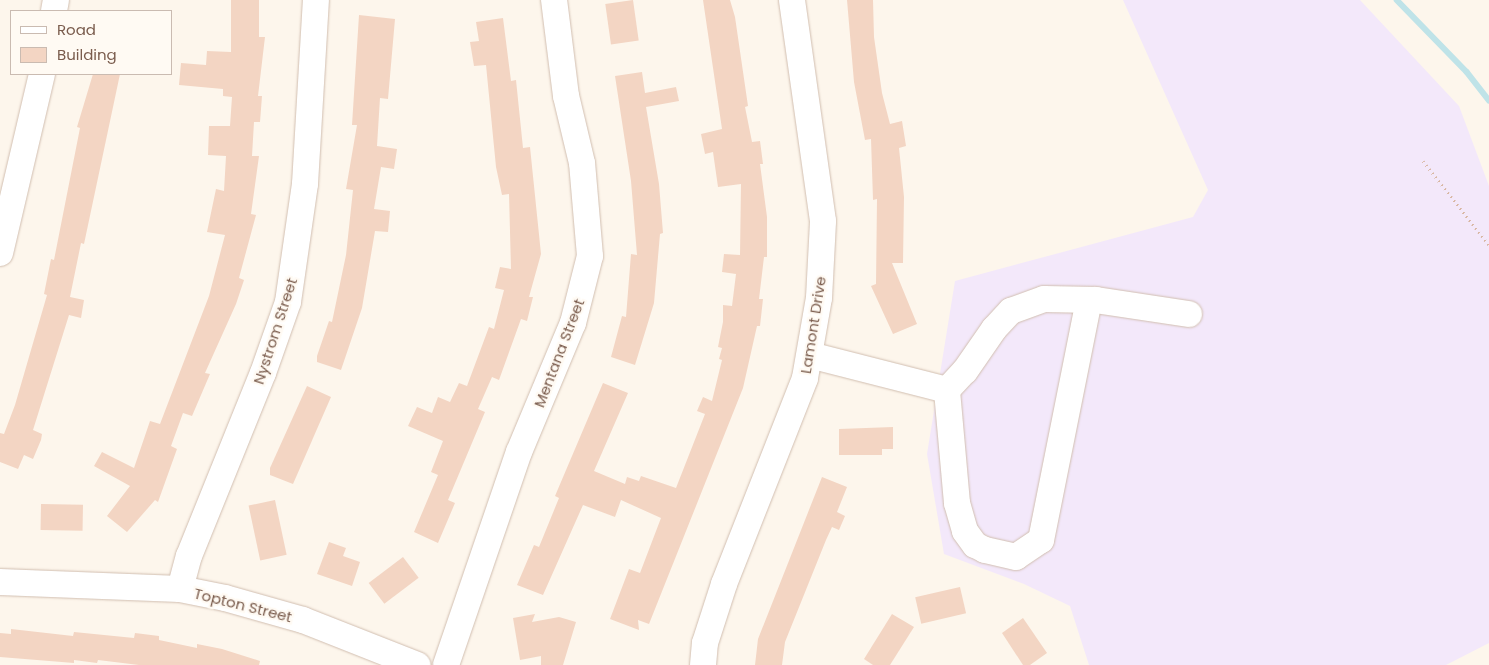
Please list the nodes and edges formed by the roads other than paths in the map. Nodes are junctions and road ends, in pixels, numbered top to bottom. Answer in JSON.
{"nodes":[{"id":1,"x":316,"y":0,"type":"edge"},
{"id":2,"x":554,"y":0,"type":"edge"},
{"id":3,"x":792,"y":0,"type":"edge"},
{"id":4,"x":42,"y":75,"type":"edge"},
{"id":5,"x":0,"y":253,"type":"edge"},
{"id":6,"x":1089,"y":300,"type":"junction"},
{"id":7,"x":1189,"y":314,"type":"dead end"},
{"id":8,"x":810,"y":355,"type":"junction"},
{"id":9,"x":947,"y":390,"type":"junction"},
{"id":10,"x":0,"y":582,"type":"edge"},
{"id":11,"x":180,"y":589,"type":"junction"},
{"id":12,"x":417,"y":665,"type":"edge"},
{"id":13,"x":446,"y":665,"type":"edge"},
{"id":14,"x":703,"y":665,"type":"edge"}],
"edges":[{"from":1,"to":11,"type":"street","name":"Nystrom Street"},
{"from":2,"to":13,"type":"street","name":"Mentana Street"},
{"from":3,"to":8,"type":"street","name":"Lamont Drive"},
{"from":4,"to":5,"type":"street"},
{"from":6,"to":7,"type":"street"},
{"from":6,"to":9,"type":"street"},
{"from":6,"to":9,"type":"street"},
{"from":8,"to":9,"type":"street"},
{"from":8,"to":14,"type":"street","name":"Lamont Drive"},
{"from":10,"to":11,"type":"street","name":"Topton Street"},
{"from":11,"to":12,"type":"street","name":"Topton Street"}]}
